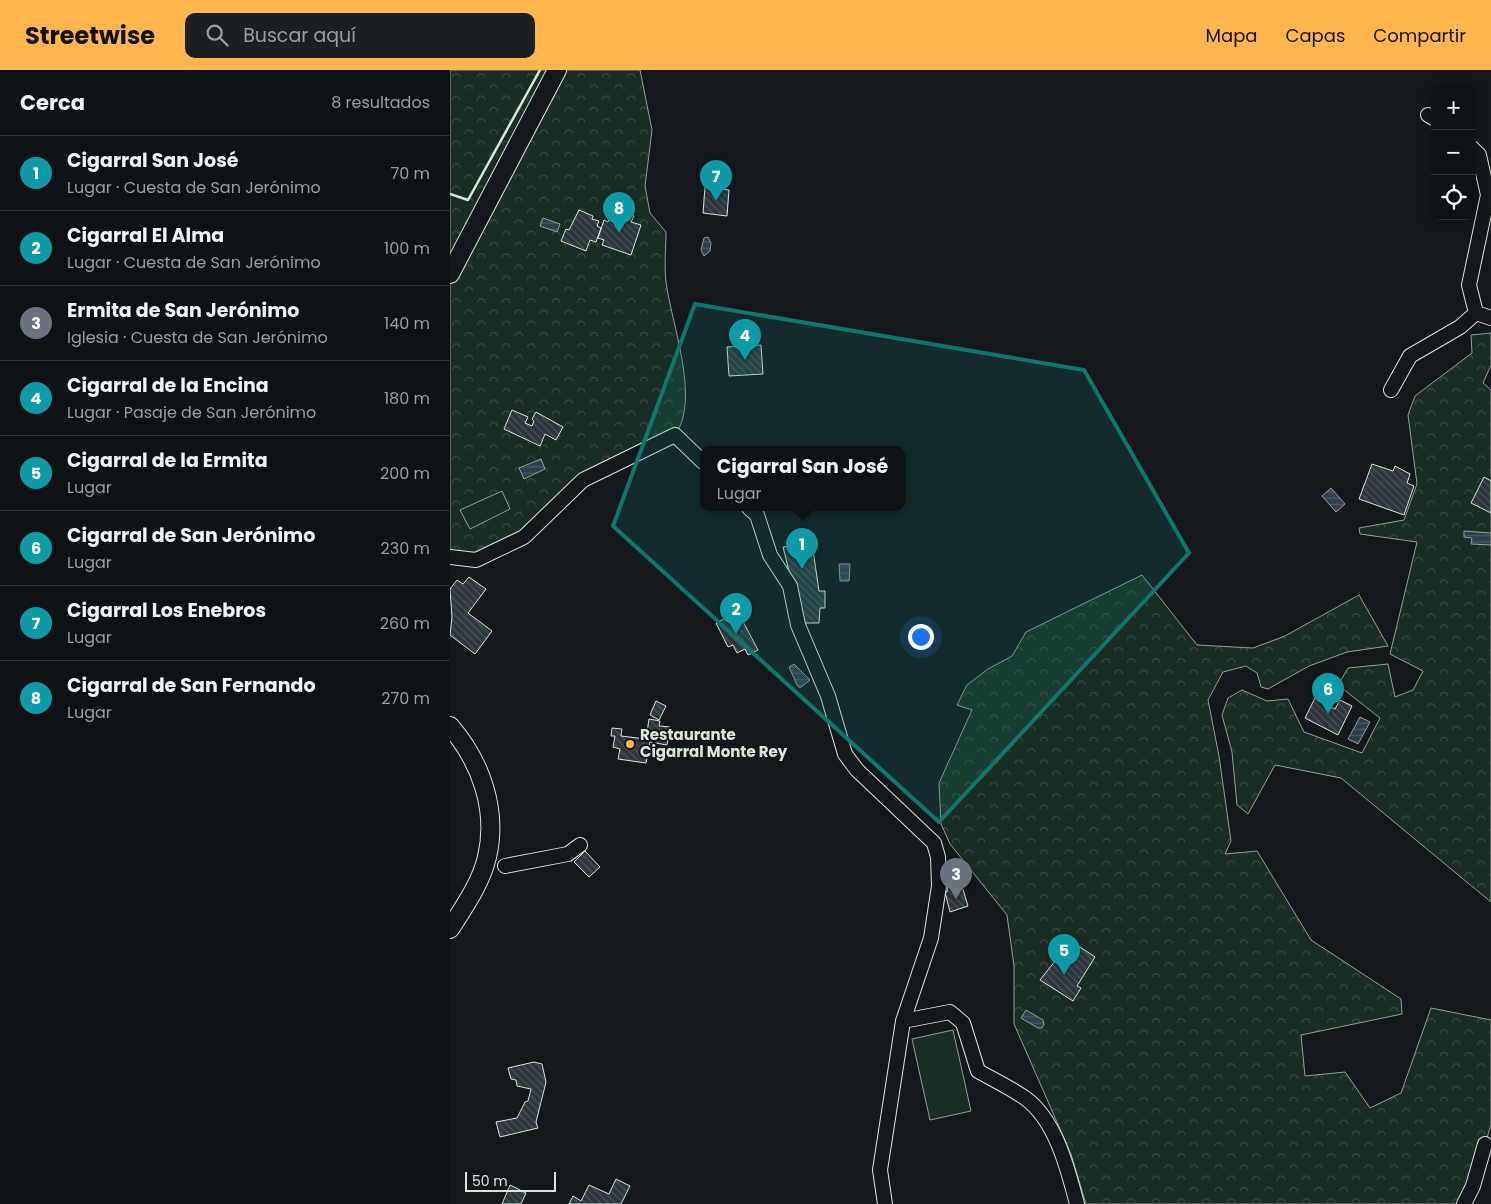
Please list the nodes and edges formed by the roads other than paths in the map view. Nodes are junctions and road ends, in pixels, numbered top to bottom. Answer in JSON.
{"nodes":[{"id":1,"x":557,"y":70,"type":"edge"},
{"id":2,"x":1476,"y":152,"type":"edge"},
{"id":3,"x":450,"y":274,"type":"edge"},
{"id":4,"x":1476,"y":313,"type":"junction"},
{"id":5,"x":1491,"y":318,"type":"edge"},
{"id":6,"x":1391,"y":390,"type":"dead end"},
{"id":7,"x":700,"y":459,"type":"edge"},
{"id":8,"x":752,"y":511,"type":"edge"},
{"id":9,"x":450,"y":557,"type":"edge"},
{"id":10,"x":450,"y":726,"type":"edge"},
{"id":11,"x":580,"y":846,"type":"dead end"},
{"id":12,"x":505,"y":866,"type":"dead end"},
{"id":13,"x":450,"y":929,"type":"edge"},
{"id":14,"x":903,"y":1021,"type":"junction"},
{"id":15,"x":1485,"y":1144,"type":"dead end"},
{"id":16,"x":885,"y":1204,"type":"edge"},
{"id":17,"x":1077,"y":1204,"type":"edge"},
{"id":18,"x":1464,"y":1204,"type":"edge"}],
"edges":[{"from":1,"to":3,"type":"main road"},
{"from":2,"to":4,"type":"street"},
{"from":4,"to":5,"type":"street"},
{"from":4,"to":6,"type":"street"},
{"from":7,"to":9,"type":"street"},
{"from":8,"to":14,"type":"street"},
{"from":10,"to":13,"type":"main road"},
{"from":11,"to":12,"type":"street"},
{"from":14,"to":16,"type":"street"},
{"from":14,"to":17,"type":"street"},
{"from":15,"to":18,"type":"street"}]}
